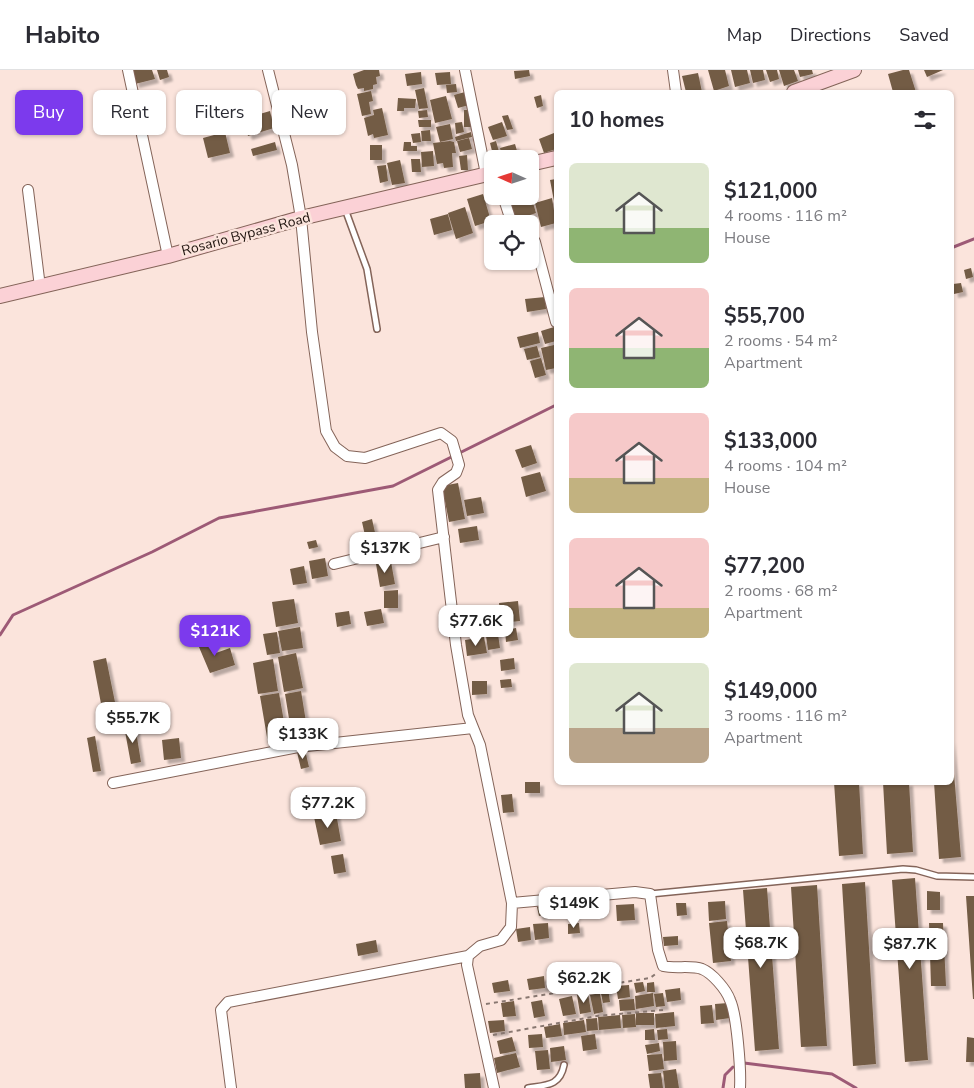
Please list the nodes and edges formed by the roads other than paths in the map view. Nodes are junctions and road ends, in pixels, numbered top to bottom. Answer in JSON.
{"nodes":[{"id":1,"x":128,"y":70,"type":"edge"},
{"id":2,"x":268,"y":70,"type":"edge"},
{"id":3,"x":465,"y":70,"type":"edge"},
{"id":4,"x":673,"y":70,"type":"edge"},
{"id":5,"x":854,"y":70,"type":"edge"},
{"id":6,"x":676,"y":90,"type":"edge"},
{"id":7,"x":799,"y":90,"type":"edge"},
{"id":8,"x":484,"y":152,"type":"edge"},
{"id":9,"x":554,"y":158,"type":"edge"},
{"id":10,"x":539,"y":162,"type":"edge"},
{"id":11,"x":484,"y":175,"type":"edge"},
{"id":12,"x":28,"y":190,"type":"dead end"},
{"id":13,"x":344,"y":208,"type":"junction"},
{"id":14,"x":301,"y":218,"type":"junction"},
{"id":15,"x":168,"y":256,"type":"junction"},
{"id":16,"x":539,"y":257,"type":"edge"},
{"id":17,"x":40,"y":287,"type":"junction"},
{"id":18,"x":0,"y":296,"type":"edge"},
{"id":19,"x":554,"y":314,"type":"edge"},
{"id":20,"x":377,"y":328,"type":"dead end"},
{"id":21,"x":444,"y":537,"type":"junction"},
{"id":22,"x":334,"y":564,"type":"dead end"},
{"id":23,"x":474,"y":728,"type":"junction"},
{"id":24,"x":113,"y":783,"type":"dead end"},
{"id":25,"x":974,"y":877,"type":"edge"},
{"id":26,"x":650,"y":894,"type":"junction"},
{"id":27,"x":512,"y":902,"type":"junction"},
{"id":28,"x":468,"y":956,"type":"junction"},
{"id":29,"x":564,"y":1065,"type":"dead end"},
{"id":30,"x":231,"y":1088,"type":"edge"},
{"id":31,"x":494,"y":1088,"type":"edge"},
{"id":32,"x":528,"y":1088,"type":"edge"},
{"id":33,"x":740,"y":1088,"type":"edge"}],
"edges":[{"from":1,"to":15,"type":"street"},
{"from":2,"to":14,"type":"street"},
{"from":3,"to":8,"type":"street"},
{"from":4,"to":6,"type":"street"},
{"from":5,"to":7,"type":"main road"},
{"from":9,"to":10,"type":"main road"},
{"from":11,"to":13,"type":"main road","name":"Rosario Bypass Road"},
{"from":12,"to":17,"type":"street"},
{"from":13,"to":14,"type":"main road","name":"Rosario Bypass Road"},
{"from":13,"to":20,"type":"lane"},
{"from":14,"to":15,"type":"main road","name":"Rosario Bypass Road"},
{"from":14,"to":21,"type":"street"},
{"from":15,"to":17,"type":"main road","name":"Rosario Bypass Road"},
{"from":16,"to":19,"type":"street"},
{"from":17,"to":18,"type":"main road","name":"Rosario Bypass Road"},
{"from":21,"to":22,"type":"street"},
{"from":21,"to":23,"type":"street"},
{"from":23,"to":24,"type":"street"},
{"from":23,"to":27,"type":"street"},
{"from":25,"to":26,"type":"lane"},
{"from":26,"to":27,"type":"street"},
{"from":26,"to":33,"type":"street"},
{"from":27,"to":28,"type":"street"},
{"from":28,"to":30,"type":"street"},
{"from":28,"to":31,"type":"street"},
{"from":29,"to":32,"type":"lane"}]}
